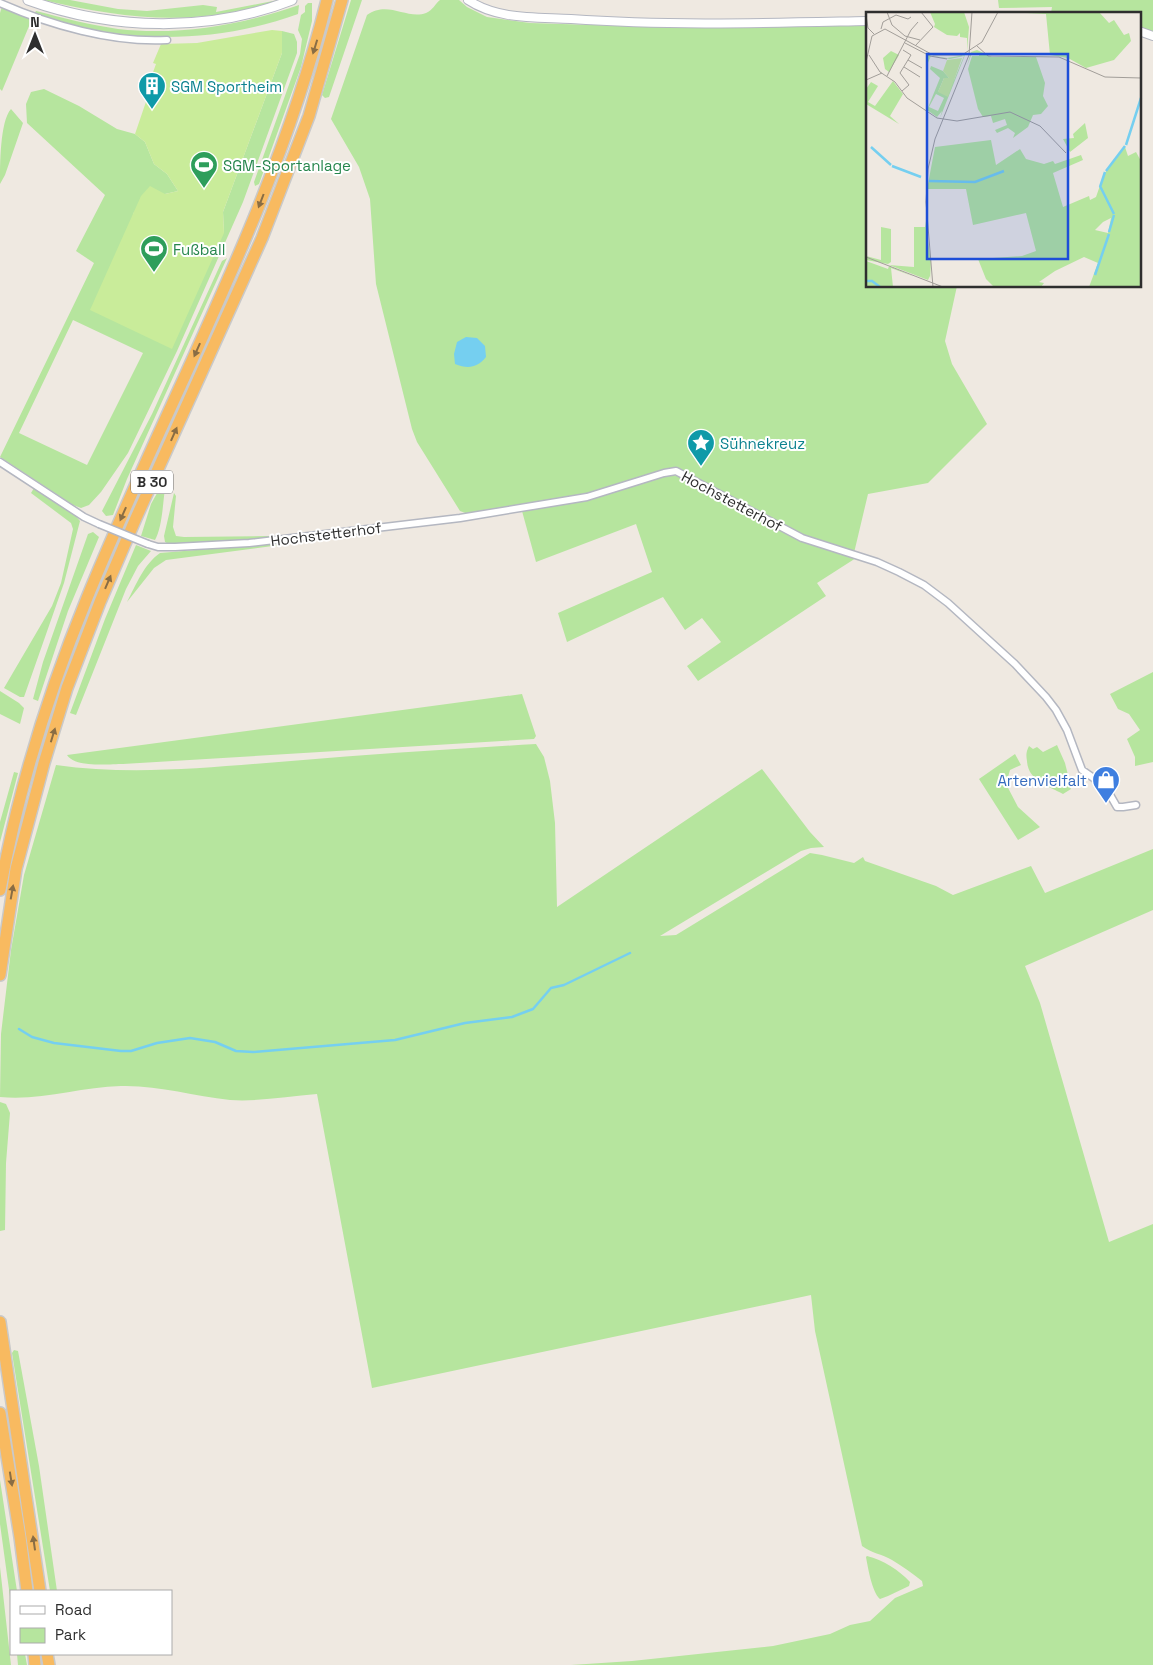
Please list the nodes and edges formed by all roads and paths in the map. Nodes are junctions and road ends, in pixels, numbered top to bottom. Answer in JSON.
{"nodes":[{"id":1,"x":28,"y":0,"type":"edge"},
{"id":2,"x":292,"y":0,"type":"edge"},
{"id":3,"x":327,"y":0,"type":"edge"},
{"id":4,"x":342,"y":0,"type":"edge"},
{"id":5,"x":468,"y":0,"type":"edge"},
{"id":6,"x":0,"y":3,"type":"edge"},
{"id":7,"x":866,"y":21,"type":"edge"},
{"id":8,"x":1140,"y":31,"type":"edge"},
{"id":9,"x":1153,"y":36,"type":"edge"},
{"id":10,"x":167,"y":40,"type":"dead end"},
{"id":11,"x":0,"y":462,"type":"edge"},
{"id":12,"x":1136,"y":805,"type":"dead end"},
{"id":13,"x":0,"y":890,"type":"edge"},
{"id":14,"x":0,"y":975,"type":"edge"},
{"id":15,"x":0,"y":1322,"type":"edge"},
{"id":16,"x":0,"y":1413,"type":"edge"},
{"id":17,"x":27,"y":1590,"type":"edge"},
{"id":18,"x":40,"y":1590,"type":"edge"}],
"edges":[{"from":1,"to":2,"type":"main road"},
{"from":3,"to":13,"type":"highway","number":"B 30","one_way":true},
{"from":14,"to":4,"type":"highway","number":"B 30","one_way":true},
{"from":5,"to":7,"type":"street"},
{"from":6,"to":10,"type":"street"},
{"from":8,"to":9,"type":"street"},
{"from":11,"to":12,"type":"street","name":"Hochstetterhof","bridge":true},
{"from":18,"to":15,"type":"highway","one_way":true},
{"from":16,"to":17,"type":"highway","one_way":true}]}
